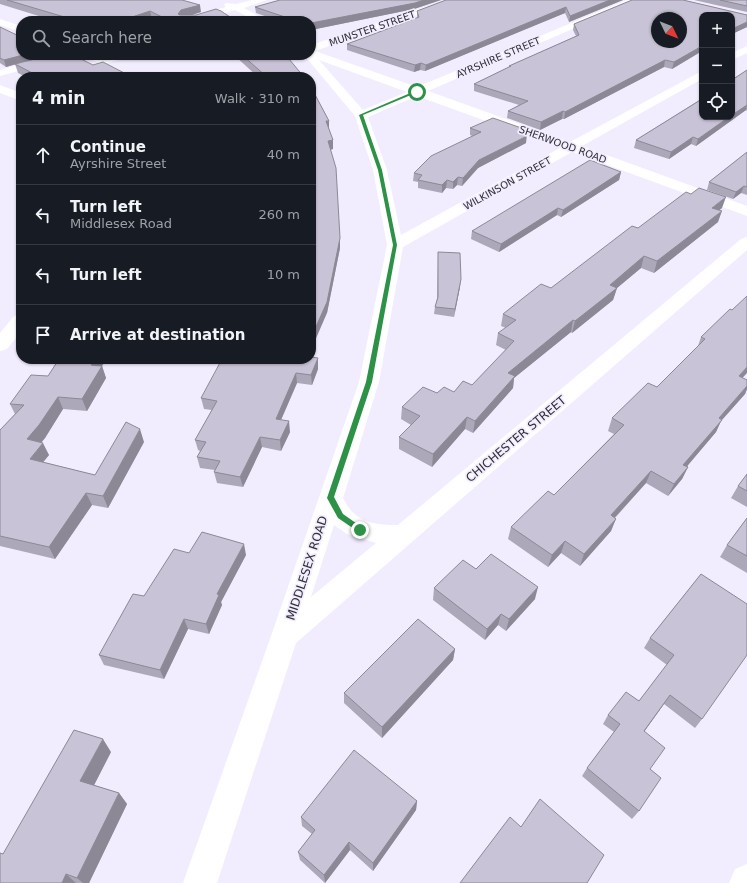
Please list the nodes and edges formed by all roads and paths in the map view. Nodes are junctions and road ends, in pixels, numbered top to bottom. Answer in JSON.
{"nodes":[{"id":1,"x":262,"y":0,"type":"edge"},
{"id":2,"x":455,"y":0,"type":"edge"},
{"id":3,"x":635,"y":0,"type":"edge"},
{"id":4,"x":220,"y":3,"type":"dead end"},
{"id":5,"x":236,"y":7,"type":"junction"},
{"id":6,"x":204,"y":16,"type":"edge"},
{"id":7,"x":253,"y":16,"type":"edge"},
{"id":8,"x":0,"y":22,"type":"edge"},
{"id":9,"x":16,"y":27,"type":"edge"},
{"id":10,"x":316,"y":47,"type":"edge"},
{"id":11,"x":747,"y":49,"type":"edge"},
{"id":12,"x":735,"y":55,"type":"edge"},
{"id":13,"x":316,"y":56,"type":"edge"},
{"id":14,"x":48,"y":60,"type":"edge"},
{"id":15,"x":315,"y":60,"type":"edge"},
{"id":16,"x":0,"y":73,"type":"edge"},
{"id":17,"x":699,"y":76,"type":"edge"},
{"id":18,"x":0,"y":89,"type":"edge"},
{"id":19,"x":417,"y":92,"type":"junction"},
{"id":20,"x":16,"y":95,"type":"edge"},
{"id":21,"x":361,"y":115,"type":"junction"},
{"id":22,"x":570,"y":147,"type":"junction"},
{"id":23,"x":747,"y":211,"type":"edge"},
{"id":24,"x":747,"y":242,"type":"edge"},
{"id":25,"x":395,"y":245,"type":"junction"},
{"id":26,"x":16,"y":326,"type":"edge"},
{"id":27,"x":0,"y":345,"type":"edge"},
{"id":28,"x":330,"y":498,"type":"junction"},
{"id":29,"x":404,"y":535,"type":"junction"},
{"id":30,"x":285,"y":636,"type":"junction"},
{"id":31,"x":200,"y":883,"type":"edge"}],
"edges":[{"from":1,"to":5,"type":"street"},
{"from":2,"to":10,"type":"street","name":"MUNSTER STREET"},
{"from":3,"to":19,"type":"street","name":"AYRSHIRE STREET"},
{"from":4,"to":5,"type":"street"},
{"from":5,"to":6,"type":"street"},
{"from":5,"to":7,"type":"street"},
{"from":8,"to":9,"type":"street"},
{"from":11,"to":12,"type":"street"},
{"from":13,"to":19,"type":"street","name":"SHERWOOD ROAD"},
{"from":14,"to":16,"type":"street"},
{"from":15,"to":21,"type":"street","name":"MIDDLESEX ROAD"},
{"from":17,"to":22,"type":"street","name":"WILKINSON STREET"},
{"from":18,"to":20,"type":"street"},
{"from":19,"to":21,"type":"street","name":"AYRSHIRE STREET"},
{"from":19,"to":22,"type":"street","name":"SHERWOOD ROAD"},
{"from":21,"to":25,"type":"street","name":"MIDDLESEX ROAD"},
{"from":22,"to":23,"type":"street","name":"SHERWOOD ROAD"},
{"from":22,"to":25,"type":"street","name":"WILKINSON STREET"},
{"from":24,"to":29,"type":"street","name":"CHICHESTER STREET"},
{"from":25,"to":28,"type":"street","name":"MIDDLESEX ROAD"},
{"from":26,"to":27,"type":"street"},
{"from":28,"to":29,"type":"street"},
{"from":28,"to":30,"type":"street","name":"MIDDLESEX ROAD"},
{"from":29,"to":30,"type":"street","name":"CHICHESTER STREET"},
{"from":30,"to":31,"type":"street","name":"MIDDLESEX ROAD"}]}
